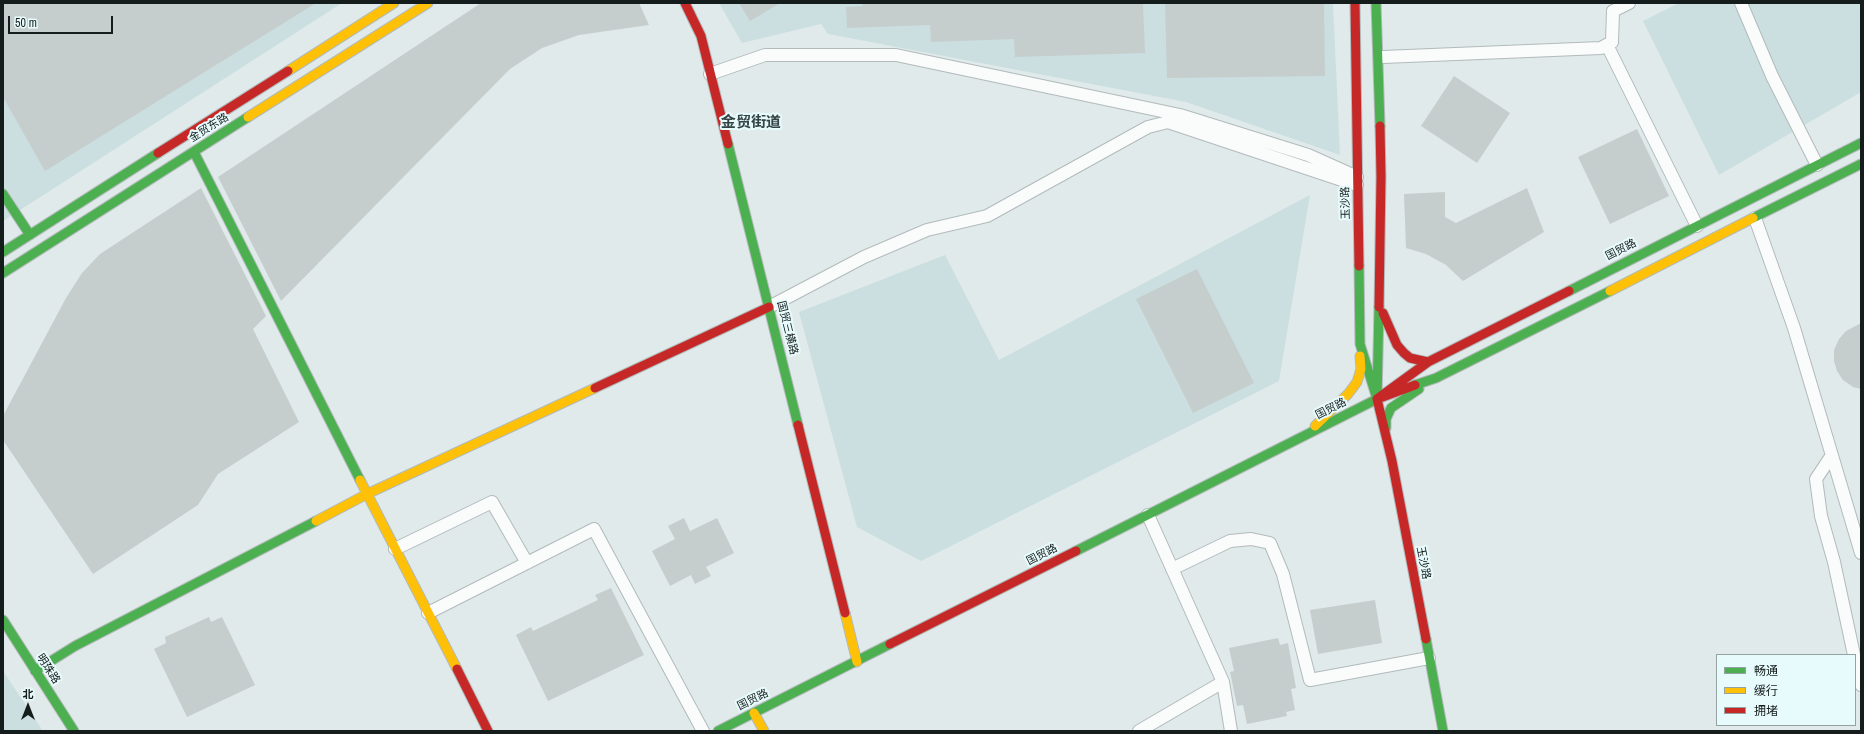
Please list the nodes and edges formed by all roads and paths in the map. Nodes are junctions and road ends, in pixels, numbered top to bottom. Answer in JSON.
{"nodes":[{"id":1,"x":394,"y":3,"type":"edge"},
{"id":2,"x":428,"y":3,"type":"edge"},
{"id":3,"x":685,"y":3,"type":"edge"},
{"id":4,"x":1355,"y":3,"type":"edge"},
{"id":5,"x":1376,"y":3,"type":"edge"},
{"id":6,"x":1628,"y":3,"type":"edge"},
{"id":7,"x":1740,"y":3,"type":"edge"},
{"id":8,"x":1607,"y":45,"type":"junction"},
{"id":9,"x":1383,"y":58,"type":"dead end"},
{"id":10,"x":710,"y":74,"type":"junction"},
{"id":11,"x":1861,"y":143,"type":"edge"},
{"id":12,"x":194,"y":152,"type":"junction"},
{"id":13,"x":1861,"y":164,"type":"edge"},
{"id":14,"x":1817,"y":166,"type":"junction"},
{"id":15,"x":1357,"y":181,"type":"junction"},
{"id":16,"x":3,"y":194,"type":"edge"},
{"id":17,"x":1755,"y":218,"type":"junction"},
{"id":18,"x":1697,"y":226,"type":"junction"},
{"id":19,"x":30,"y":234,"type":"junction"},
{"id":20,"x":3,"y":252,"type":"edge"},
{"id":21,"x":3,"y":273,"type":"edge"},
{"id":22,"x":1380,"y":302,"type":"junction"},
{"id":23,"x":769,"y":307,"type":"junction"},
{"id":24,"x":1360,"y":344,"type":"junction"},
{"id":25,"x":1428,"y":362,"type":"junction"},
{"id":26,"x":1436,"y":378,"type":"junction"},
{"id":27,"x":1377,"y":400,"type":"junction"},
{"id":28,"x":1301,"y":438,"type":"junction"},
{"id":29,"x":1387,"y":438,"type":"junction"},
{"id":30,"x":1832,"y":455,"type":"junction"},
{"id":31,"x":367,"y":494,"type":"junction"},
{"id":32,"x":1148,"y":515,"type":"junction"},
{"id":33,"x":395,"y":549,"type":"junction"},
{"id":34,"x":1861,"y":553,"type":"edge"},
{"id":35,"x":527,"y":563,"type":"junction"},
{"id":36,"x":1172,"y":569,"type":"junction"},
{"id":37,"x":428,"y":613,"type":"junction"},
{"id":38,"x":3,"y":620,"type":"edge"},
{"id":39,"x":8,"y":637,"type":"edge"},
{"id":40,"x":1855,"y":654,"type":"edge"},
{"id":41,"x":1429,"y":658,"type":"junction"},
{"id":42,"x":1856,"y":661,"type":"edge"},
{"id":43,"x":857,"y":662,"type":"junction"},
{"id":44,"x":35,"y":671,"type":"junction"},
{"id":45,"x":1223,"y":682,"type":"junction"},
{"id":46,"x":1861,"y":685,"type":"edge"},
{"id":47,"x":754,"y":713,"type":"junction"},
{"id":48,"x":74,"y":731,"type":"edge"},
{"id":49,"x":488,"y":731,"type":"edge"},
{"id":50,"x":703,"y":731,"type":"edge"},
{"id":51,"x":718,"y":731,"type":"edge"},
{"id":52,"x":764,"y":731,"type":"edge"},
{"id":53,"x":1139,"y":731,"type":"edge"},
{"id":54,"x":1231,"y":731,"type":"edge"},
{"id":55,"x":1443,"y":731,"type":"edge"}],
"edges":[{"from":1,"to":19,"type":"main road","name":"金贸东路"},
{"from":2,"to":12,"type":"main road","name":"金贸东路"},
{"from":3,"to":10,"type":"main road","name":"国贸三横路"},
{"from":4,"to":15,"type":"main road","name":"玉沙路"},
{"from":5,"to":22,"type":"main road","name":"玉沙路"},
{"from":6,"to":8,"type":"street"},
{"from":7,"to":14,"type":"street"},
{"from":8,"to":9,"type":"street"},
{"from":8,"to":18,"type":"street"},
{"from":10,"to":15,"type":"street"},
{"from":10,"to":23,"type":"main road","name":"国贸三横路"},
{"from":11,"to":14,"type":"main road","name":"国贸路"},
{"from":12,"to":21,"type":"main road","name":"金贸东路"},
{"from":12,"to":31,"type":"main road"},
{"from":13,"to":17,"type":"main road","name":"国贸路"},
{"from":14,"to":18,"type":"main road","name":"国贸路"},
{"from":15,"to":23,"type":"street"},
{"from":15,"to":24,"type":"main road","name":"玉沙路"},
{"from":16,"to":19,"type":"main road"},
{"from":17,"to":26,"type":"main road","name":"国贸路"},
{"from":17,"to":30,"type":"street"},
{"from":18,"to":25,"type":"main road","name":"国贸路"},
{"from":19,"to":20,"type":"main road","name":"金贸东路"},
{"from":22,"to":25,"type":"main road"},
{"from":22,"to":27,"type":"main road","name":"玉沙路"},
{"from":23,"to":31,"type":"main road"},
{"from":23,"to":43,"type":"main road","name":"国贸三横路"},
{"from":24,"to":27,"type":"main road","name":"玉沙路"},
{"from":24,"to":28,"type":"main road"},
{"from":25,"to":27,"type":"main road","name":"国贸路"},
{"from":26,"to":27,"type":"main road","name":"国贸路"},
{"from":26,"to":29,"type":"main road"},
{"from":27,"to":28,"type":"main road","name":"国贸路"},
{"from":27,"to":29,"type":"main road","name":"玉沙路"},
{"from":28,"to":32,"type":"main road","name":"国贸路"},
{"from":29,"to":41,"type":"main road","name":"玉沙路"},
{"from":30,"to":34,"type":"street"},
{"from":30,"to":40,"type":"street"},
{"from":31,"to":33,"type":"main road"},
{"from":31,"to":44,"type":"main road"},
{"from":32,"to":36,"type":"street"},
{"from":32,"to":43,"type":"main road","name":"国贸路"},
{"from":33,"to":35,"type":"street"},
{"from":33,"to":37,"type":"main road"},
{"from":35,"to":37,"type":"street"},
{"from":35,"to":50,"type":"street"},
{"from":36,"to":41,"type":"street"},
{"from":36,"to":45,"type":"street"},
{"from":37,"to":49,"type":"main road"},
{"from":38,"to":39,"type":"main road","name":"明珠路"},
{"from":39,"to":44,"type":"main road","name":"明珠路"},
{"from":41,"to":55,"type":"main road","name":"玉沙路"},
{"from":42,"to":46,"type":"street"},
{"from":43,"to":47,"type":"main road","name":"国贸路"},
{"from":44,"to":48,"type":"main road","name":"明珠路"},
{"from":45,"to":53,"type":"street"},
{"from":45,"to":54,"type":"street"},
{"from":47,"to":51,"type":"main road","name":"国贸路"},
{"from":47,"to":52,"type":"main road"}]}
